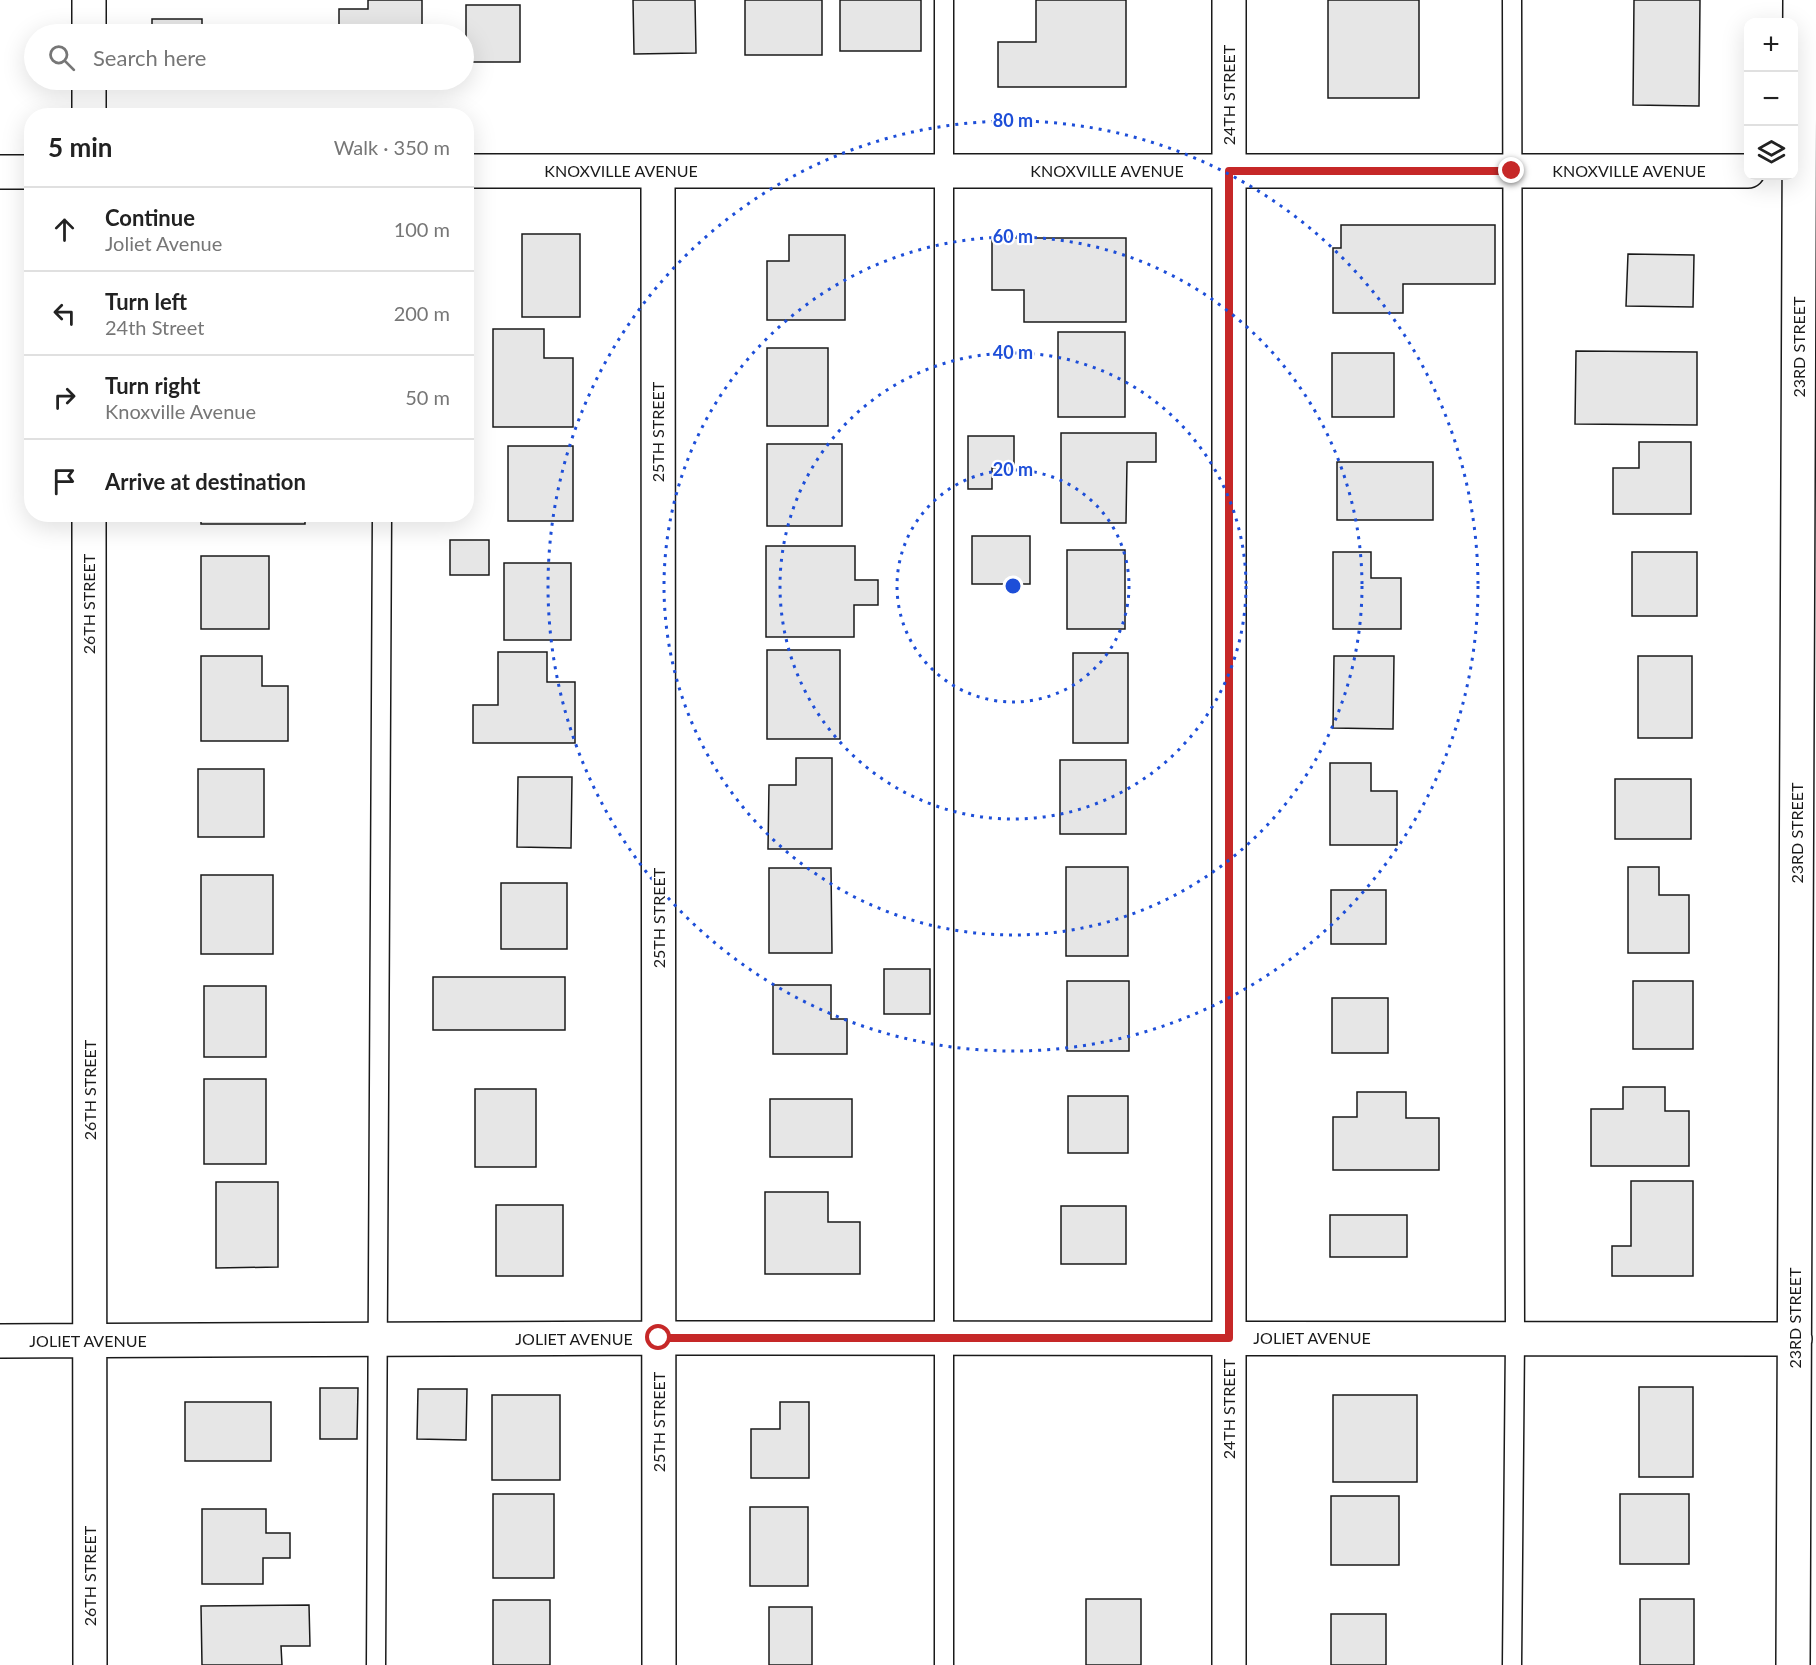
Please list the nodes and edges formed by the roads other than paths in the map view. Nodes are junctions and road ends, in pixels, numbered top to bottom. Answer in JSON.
{"nodes":[{"id":1,"x":89,"y":0,"type":"edge"},
{"id":2,"x":944,"y":0,"type":"edge"},
{"id":3,"x":1229,"y":0,"type":"edge"},
{"id":4,"x":1512,"y":0,"type":"edge"},
{"id":5,"x":1800,"y":0,"type":"edge"},
{"id":6,"x":89,"y":24,"type":"edge"},
{"id":7,"x":89,"y":90,"type":"edge"},
{"id":8,"x":89,"y":108,"type":"edge"},
{"id":9,"x":474,"y":171,"type":"edge"},
{"id":10,"x":658,"y":171,"type":"junction"},
{"id":11,"x":945,"y":171,"type":"junction"},
{"id":12,"x":1229,"y":171,"type":"junction"},
{"id":13,"x":1512,"y":171,"type":"junction"},
{"id":14,"x":1744,"y":171,"type":"edge"},
{"id":15,"x":1803,"y":171,"type":"edge"},
{"id":16,"x":0,"y":172,"type":"edge"},
{"id":17,"x":24,"y":172,"type":"edge"},
{"id":18,"x":89,"y":522,"type":"edge"},
{"id":19,"x":382,"y":522,"type":"edge"},
{"id":20,"x":1806,"y":1109,"type":"edge"},
{"id":21,"x":659,"y":1338,"type":"junction"},
{"id":22,"x":945,"y":1338,"type":"junction"},
{"id":23,"x":1229,"y":1338,"type":"junction"},
{"id":24,"x":1515,"y":1338,"type":"junction"},
{"id":25,"x":1795,"y":1339,"type":"junction"},
{"id":26,"x":377,"y":1340,"type":"junction"},
{"id":27,"x":0,"y":1341,"type":"edge"},
{"id":28,"x":90,"y":1341,"type":"junction"},
{"id":29,"x":1805,"y":1380,"type":"edge"},
{"id":30,"x":90,"y":1665,"type":"edge"},
{"id":31,"x":376,"y":1665,"type":"edge"},
{"id":32,"x":659,"y":1665,"type":"edge"},
{"id":33,"x":944,"y":1665,"type":"edge"},
{"id":34,"x":1229,"y":1665,"type":"edge"},
{"id":35,"x":1512,"y":1665,"type":"edge"},
{"id":36,"x":1793,"y":1665,"type":"edge"}],
"edges":[{"from":1,"to":6,"type":"street"},
{"from":2,"to":11,"type":"lane"},
{"from":3,"to":12,"type":"street","name":"24TH STREET"},
{"from":4,"to":13,"type":"lane"},
{"from":5,"to":15,"type":"street","name":"23RD STREET"},
{"from":7,"to":8,"type":"street"},
{"from":9,"to":10,"type":"street","name":"KNOXVILLE AVENUE"},
{"from":10,"to":11,"type":"street","name":"KNOXVILLE AVENUE"},
{"from":10,"to":21,"type":"street","name":"25TH STREET"},
{"from":11,"to":12,"type":"street","name":"KNOXVILLE AVENUE"},
{"from":11,"to":22,"type":"lane"},
{"from":12,"to":13,"type":"street","name":"KNOXVILLE AVENUE"},
{"from":12,"to":23,"type":"street","name":"24TH STREET"},
{"from":13,"to":14,"type":"street","name":"KNOXVILLE AVENUE"},
{"from":13,"to":24,"type":"lane"},
{"from":15,"to":20,"type":"street","name":"23RD STREET"},
{"from":16,"to":17,"type":"street"},
{"from":18,"to":28,"type":"street","name":"26TH STREET"},
{"from":19,"to":26,"type":"lane"},
{"from":20,"to":25,"type":"street","name":"23RD STREET"},
{"from":21,"to":22,"type":"street","name":"JOLIET AVENUE"},
{"from":21,"to":26,"type":"street","name":"JOLIET AVENUE"},
{"from":21,"to":32,"type":"street","name":"25TH STREET"},
{"from":22,"to":23,"type":"street","name":"JOLIET AVENUE"},
{"from":22,"to":33,"type":"lane"},
{"from":23,"to":24,"type":"street","name":"JOLIET AVENUE"},
{"from":23,"to":34,"type":"street","name":"24TH STREET"},
{"from":24,"to":25,"type":"street","name":"JOLIET AVENUE"},
{"from":24,"to":35,"type":"lane"},
{"from":25,"to":29,"type":"street","name":"23RD STREET"},
{"from":26,"to":28,"type":"street","name":"JOLIET AVENUE"},
{"from":26,"to":31,"type":"lane"},
{"from":27,"to":28,"type":"street","name":"JOLIET AVENUE"},
{"from":28,"to":30,"type":"street","name":"26TH STREET"},
{"from":29,"to":36,"type":"street","name":"23RD STREET"}]}
